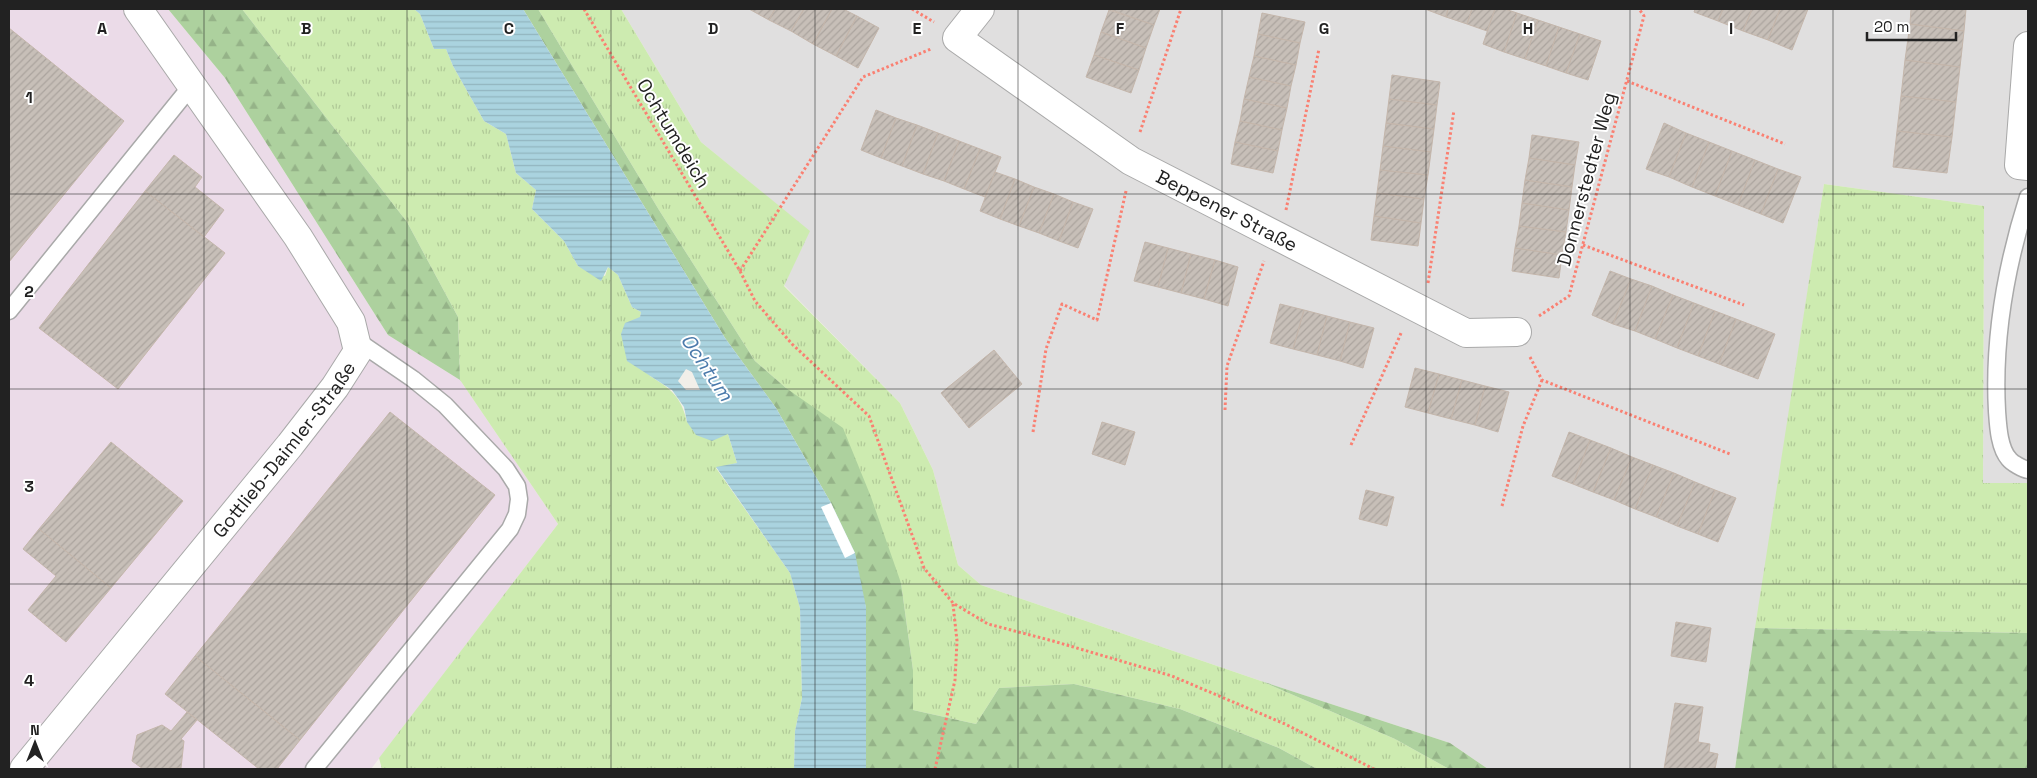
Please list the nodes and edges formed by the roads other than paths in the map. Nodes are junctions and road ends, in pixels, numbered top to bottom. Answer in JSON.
{"nodes":[{"id":1,"x":138,"y":9,"type":"edge"},
{"id":2,"x":980,"y":9,"type":"edge"},
{"id":3,"x":2028,"y":46,"type":"edge"},
{"id":4,"x":192,"y":85,"type":"junction"},
{"id":5,"x":2023,"y":165,"type":"edge"},
{"id":6,"x":2028,"y":197,"type":"edge"},
{"id":7,"x":9,"y":312,"type":"edge"},
{"id":8,"x":1517,"y":332,"type":"road end"},
{"id":9,"x":356,"y":340,"type":"junction"},
{"id":10,"x":2028,"y":470,"type":"edge"},
{"id":11,"x":24,"y":769,"type":"edge"},
{"id":12,"x":314,"y":769,"type":"edge"}],
"edges":[{"from":1,"to":4,"type":"street","name":"Gottlieb-Daimler-Straße"},
{"from":2,"to":8,"type":"street","name":"Beppener Straße"},
{"from":3,"to":5,"type":"street"},
{"from":4,"to":7,"type":"lane"},
{"from":4,"to":9,"type":"street","name":"Gottlieb-Daimler-Straße"},
{"from":6,"to":10,"type":"lane"},
{"from":9,"to":11,"type":"street","name":"Gottlieb-Daimler-Straße"},
{"from":9,"to":12,"type":"lane"}]}
